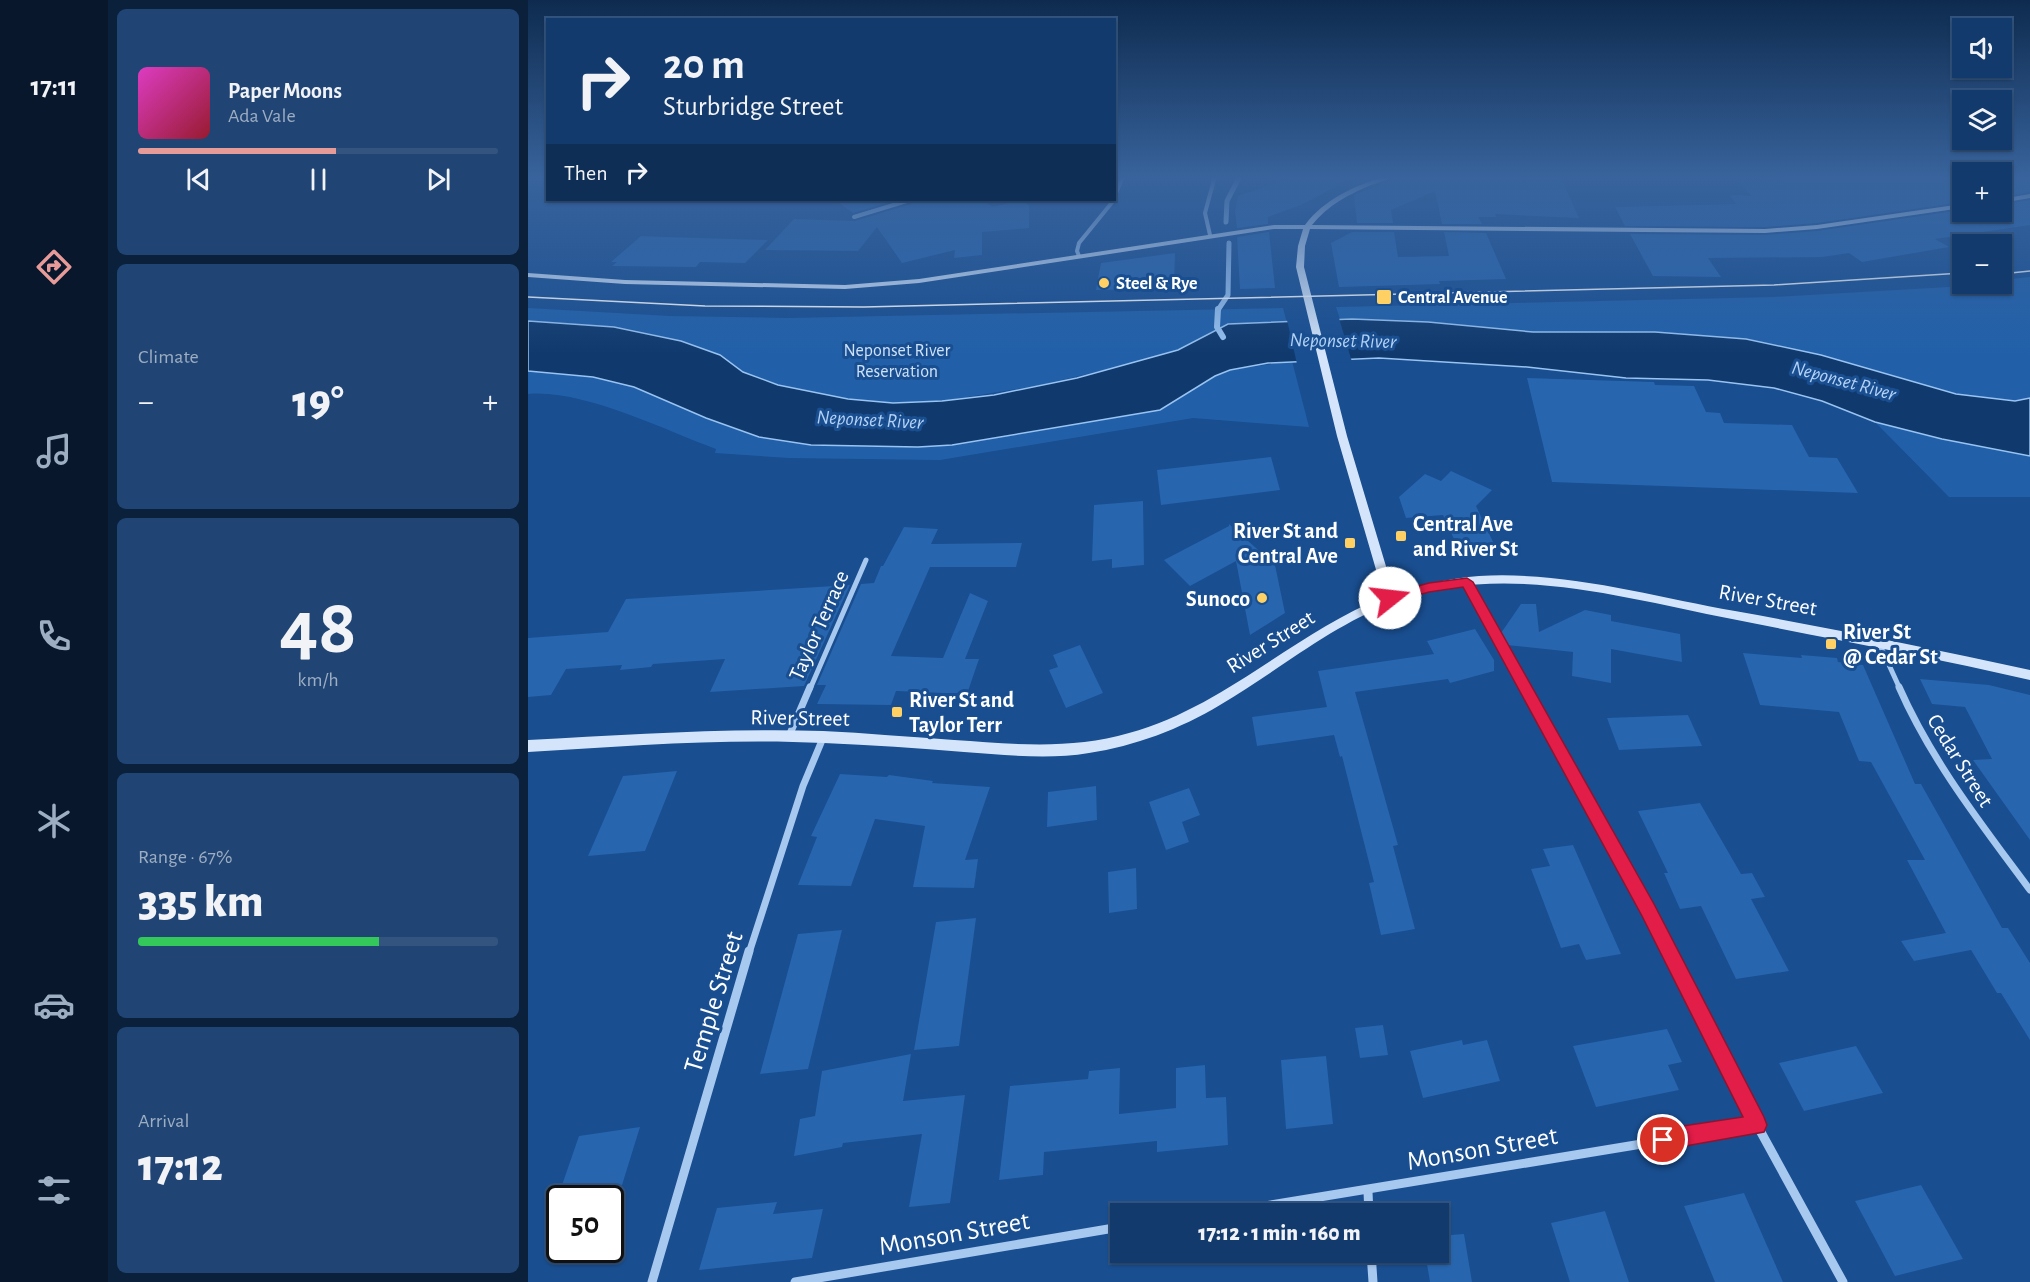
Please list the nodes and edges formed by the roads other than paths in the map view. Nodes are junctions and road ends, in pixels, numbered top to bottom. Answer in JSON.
{"nodes":[{"id":1,"x":1086,"y":236,"type":"edge"},
{"id":2,"x":1205,"y":236,"type":"edge"},
{"id":3,"x":1305,"y":236,"type":"edge"},
{"id":4,"x":1079,"y":256,"type":"junction"},
{"id":5,"x":528,"y":275,"type":"edge"},
{"id":6,"x":866,"y":560,"type":"dead end"},
{"id":7,"x":1467,"y":582,"type":"junction"},
{"id":8,"x":1390,"y":598,"type":"junction"},
{"id":9,"x":1878,"y":641,"type":"junction"},
{"id":10,"x":2030,"y":675,"type":"edge"},
{"id":11,"x":788,"y":736,"type":"junction"},
{"id":12,"x":823,"y":737,"type":"junction"},
{"id":13,"x":528,"y":746,"type":"edge"},
{"id":14,"x":2030,"y":890,"type":"edge"},
{"id":15,"x":1757,"y":1125,"type":"junction"},
{"id":16,"x":1368,"y":1192,"type":"junction"},
{"id":17,"x":1292,"y":1203,"type":"edge"},
{"id":18,"x":1368,"y":1203,"type":"edge"},
{"id":19,"x":1110,"y":1229,"type":"edge"},
{"id":20,"x":1371,"y":1263,"type":"edge"},
{"id":21,"x":652,"y":1282,"type":"edge"},
{"id":22,"x":795,"y":1282,"type":"edge"},
{"id":23,"x":1372,"y":1282,"type":"edge"},
{"id":24,"x":1843,"y":1282,"type":"edge"}],
"edges":[{"from":1,"to":4,"type":"street"},
{"from":2,"to":4,"type":"street"},
{"from":3,"to":8,"type":"street"},
{"from":4,"to":5,"type":"street"},
{"from":6,"to":11,"type":"street","name":"Taylor Terrace"},
{"from":7,"to":8,"type":"street","name":"River Street"},
{"from":7,"to":9,"type":"street","name":"River Street"},
{"from":7,"to":15,"type":"street"},
{"from":8,"to":12,"type":"street","name":"River Street"},
{"from":9,"to":10,"type":"street","name":"River Street"},
{"from":9,"to":14,"type":"street","name":"Cedar Street"},
{"from":11,"to":12,"type":"street","name":"River Street"},
{"from":11,"to":13,"type":"street","name":"River Street"},
{"from":12,"to":21,"type":"street","name":"Temple Street"},
{"from":15,"to":16,"type":"street","name":"Monson Street"},
{"from":15,"to":24,"type":"street"},
{"from":16,"to":17,"type":"street","name":"Monson Street"},
{"from":16,"to":18,"type":"street"},
{"from":19,"to":22,"type":"street","name":"Monson Street"},
{"from":20,"to":23,"type":"street"}]}
